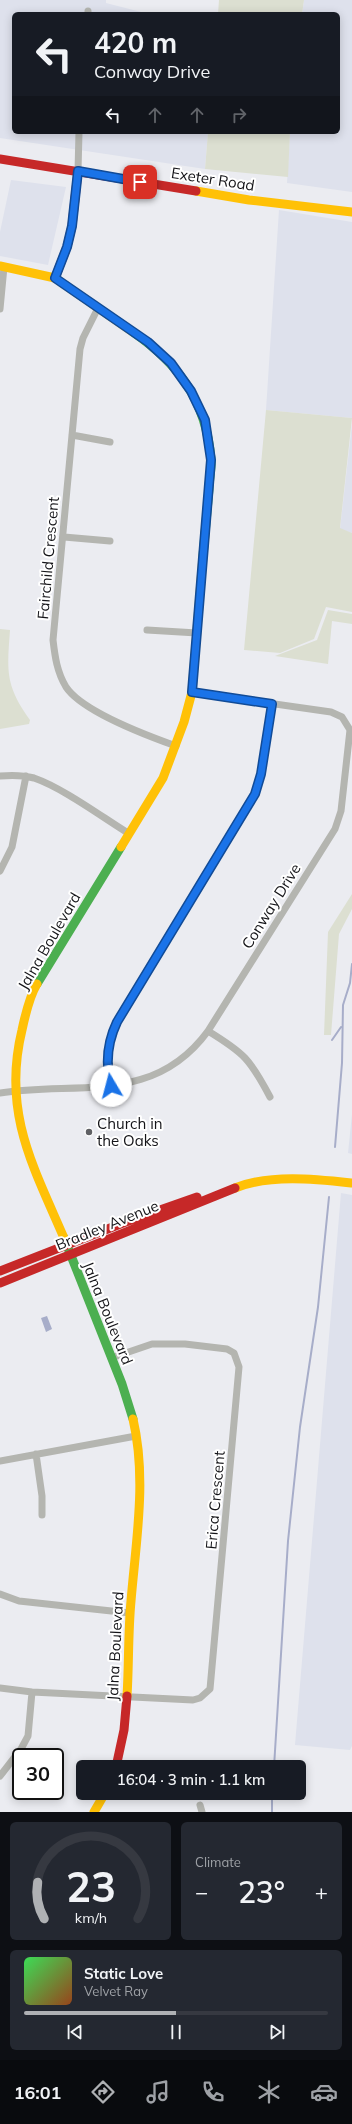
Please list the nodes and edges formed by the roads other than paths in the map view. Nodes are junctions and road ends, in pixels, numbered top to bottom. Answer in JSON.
{"nodes":[{"id":1,"x":79,"y":134,"type":"edge"},
{"id":2,"x":0,"y":159,"type":"edge"},
{"id":3,"x":78,"y":171,"type":"junction"},
{"id":4,"x":352,"y":212,"type":"edge"},
{"id":5,"x":2,"y":267,"type":"edge"},
{"id":6,"x":55,"y":278,"type":"junction"},
{"id":7,"x":98,"y":308,"type":"junction"},
{"id":8,"x":0,"y":309,"type":"edge"},
{"id":9,"x":72,"y":435,"type":"junction"},
{"id":10,"x":110,"y":442,"type":"dead end"},
{"id":11,"x":64,"y":537,"type":"junction"},
{"id":12,"x":110,"y":541,"type":"dead end"},
{"id":13,"x":147,"y":630,"type":"dead end"},
{"id":14,"x":197,"y":633,"type":"junction"},
{"id":15,"x":192,"y":692,"type":"junction"},
{"id":16,"x":272,"y":704,"type":"junction"},
{"id":17,"x":176,"y":746,"type":"junction"},
{"id":18,"x":0,"y":776,"type":"edge"},
{"id":19,"x":26,"y":776,"type":"junction"},
{"id":20,"x":128,"y":833,"type":"junction"},
{"id":21,"x":0,"y":871,"type":"edge"},
{"id":22,"x":208,"y":1031,"type":"junction"},
{"id":23,"x":111,"y":1086,"type":"junction"},
{"id":24,"x":15,"y":1090,"type":"junction"},
{"id":25,"x":0,"y":1093,"type":"edge"},
{"id":26,"x":270,"y":1097,"type":"dead end"},
{"id":27,"x":352,"y":1183,"type":"edge"},
{"id":28,"x":224,"y":1192,"type":"junction"},
{"id":29,"x":66,"y":1245,"type":"junction"},
{"id":30,"x":70,"y":1255,"type":"junction"},
{"id":31,"x":0,"y":1271,"type":"edge"},
{"id":32,"x":0,"y":1283,"type":"edge"},
{"id":33,"x":111,"y":1358,"type":"junction"},
{"id":34,"x":136,"y":1436,"type":"junction"},
{"id":35,"x":36,"y":1454,"type":"junction"},
{"id":36,"x":0,"y":1461,"type":"edge"},
{"id":37,"x":42,"y":1515,"type":"dead end"},
{"id":38,"x":0,"y":1594,"type":"edge"},
{"id":39,"x":130,"y":1613,"type":"junction"},
{"id":40,"x":0,"y":1688,"type":"edge"},
{"id":41,"x":32,"y":1692,"type":"junction"},
{"id":42,"x":126,"y":1696,"type":"junction"},
{"id":43,"x":117,"y":1760,"type":"edge"},
{"id":44,"x":0,"y":1776,"type":"edge"},
{"id":45,"x":102,"y":1800,"type":"edge"},
{"id":46,"x":94,"y":1812,"type":"edge"}],
"edges":[{"from":1,"to":3,"type":"street"},
{"from":2,"to":3,"type":"street","name":"Exeter Road"},
{"from":3,"to":4,"type":"street","name":"Exeter Road"},
{"from":3,"to":6,"type":"street"},
{"from":5,"to":6,"type":"street","name":"Jalna Boulevard"},
{"from":5,"to":8,"type":"street"},
{"from":6,"to":7,"type":"street","name":"Jalna Boulevard"},
{"from":7,"to":9,"type":"street","name":"Fairchild Crescent"},
{"from":7,"to":14,"type":"street","name":"Jalna Boulevard"},
{"from":9,"to":10,"type":"street"},
{"from":9,"to":11,"type":"street","name":"Fairchild Crescent"},
{"from":11,"to":12,"type":"street"},
{"from":11,"to":17,"type":"street","name":"Fairchild Crescent"},
{"from":13,"to":14,"type":"street"},
{"from":14,"to":15,"type":"street","name":"Jalna Boulevard"},
{"from":15,"to":16,"type":"street","name":"Conway Drive"},
{"from":15,"to":17,"type":"street","name":"Jalna Boulevard"},
{"from":16,"to":22,"type":"street","name":"Conway Drive"},
{"from":16,"to":23,"type":"street"},
{"from":17,"to":20,"type":"street","name":"Jalna Boulevard"},
{"from":18,"to":19,"type":"street"},
{"from":19,"to":20,"type":"street"},
{"from":19,"to":21,"type":"street"},
{"from":20,"to":24,"type":"street","name":"Jalna Boulevard"},
{"from":22,"to":23,"type":"street","name":"Conway Drive"},
{"from":22,"to":26,"type":"street"},
{"from":23,"to":24,"type":"street","name":"Conway Drive"},
{"from":24,"to":25,"type":"street","name":"Conway Drive"},
{"from":24,"to":29,"type":"street","name":"Jalna Boulevard"},
{"from":27,"to":28,"type":"street","name":"Bradley Avenue"},
{"from":28,"to":29,"type":"street","name":"Bradley Avenue"},
{"from":28,"to":30,"type":"street","name":"Bradley Avenue"},
{"from":29,"to":30,"type":"street","name":"Jalna Boulevard"},
{"from":29,"to":31,"type":"street","name":"Bradley Avenue"},
{"from":30,"to":32,"type":"street","name":"Bradley Avenue"},
{"from":30,"to":33,"type":"street","name":"Jalna Boulevard"},
{"from":33,"to":34,"type":"street","name":"Jalna Boulevard"},
{"from":33,"to":42,"type":"street","name":"Erica Crescent"},
{"from":34,"to":35,"type":"street"},
{"from":34,"to":39,"type":"street","name":"Jalna Boulevard"},
{"from":35,"to":36,"type":"street"},
{"from":35,"to":37,"type":"street"},
{"from":38,"to":39,"type":"street"},
{"from":39,"to":42,"type":"street","name":"Jalna Boulevard"},
{"from":40,"to":41,"type":"street"},
{"from":41,"to":42,"type":"street"},
{"from":41,"to":44,"type":"street"},
{"from":42,"to":43,"type":"street","name":"Jalna Boulevard"},
{"from":45,"to":46,"type":"street"}]}
